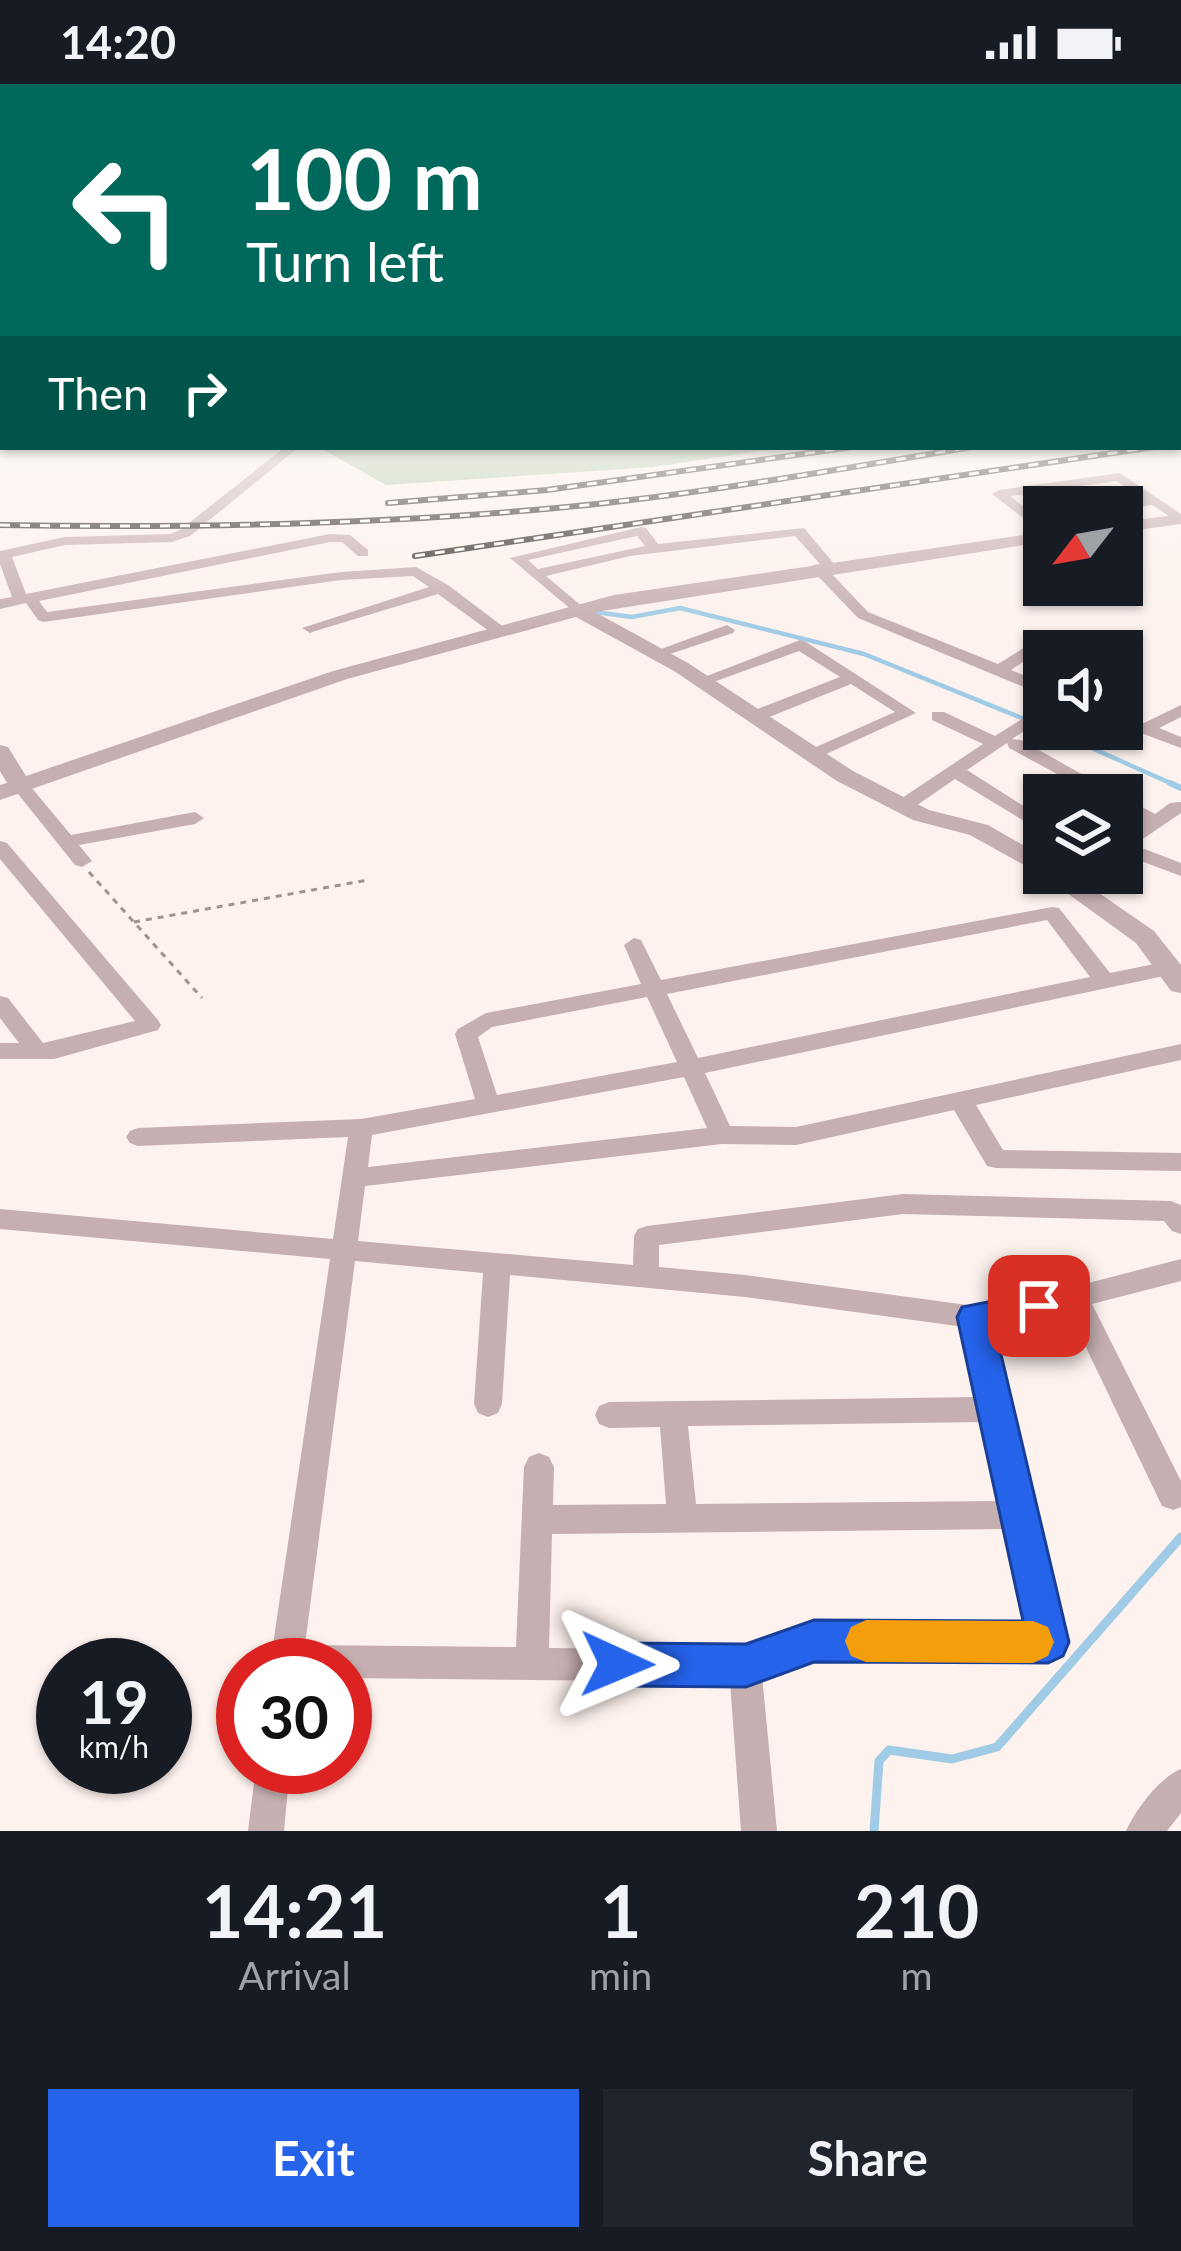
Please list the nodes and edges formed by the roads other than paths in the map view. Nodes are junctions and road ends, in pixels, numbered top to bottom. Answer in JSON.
{"nodes":[{"id":1,"x":262,"y":472,"type":"edge"},
{"id":2,"x":1056,"y":486,"type":"edge"},
{"id":3,"x":1133,"y":486,"type":"edge"},
{"id":4,"x":1023,"y":491,"type":"edge"},
{"id":5,"x":1143,"y":493,"type":"edge"},
{"id":6,"x":1155,"y":501,"type":"junction"},
{"id":7,"x":1143,"y":503,"type":"edge"},
{"id":8,"x":1023,"y":509,"type":"edge"},
{"id":9,"x":779,"y":510,"type":"dead end"},
{"id":10,"x":1181,"y":519,"type":"edge"},
{"id":11,"x":1143,"y":524,"type":"edge"},
{"id":12,"x":799,"y":531,"type":"junction"},
{"id":13,"x":1023,"y":537,"type":"edge"},
{"id":14,"x":654,"y":549,"type":"junction"},
{"id":15,"x":363,"y":553,"type":"dead end"},
{"id":16,"x":2,"y":555,"type":"edge"},
{"id":17,"x":824,"y":567,"type":"junction"},
{"id":18,"x":534,"y":574,"type":"junction"},
{"id":19,"x":443,"y":588,"type":"junction"},
{"id":20,"x":26,"y":599,"type":"junction"},
{"id":21,"x":0,"y":604,"type":"edge"},
{"id":22,"x":579,"y":611,"type":"junction"},
{"id":23,"x":310,"y":628,"type":"dead end"},
{"id":24,"x":727,"y":630,"type":"dead end"},
{"id":25,"x":499,"y":632,"type":"junction"},
{"id":26,"x":658,"y":653,"type":"junction"},
{"id":27,"x":1023,"y":655,"type":"edge"},
{"id":28,"x":999,"y":671,"type":"junction"},
{"id":29,"x":852,"y":677,"type":"junction"},
{"id":30,"x":702,"y":681,"type":"junction"},
{"id":31,"x":1023,"y":681,"type":"edge"},
{"id":32,"x":1181,"y":710,"type":"edge"},
{"id":33,"x":756,"y":716,"type":"junction"},
{"id":34,"x":938,"y":716,"type":"dead end"},
{"id":35,"x":1023,"y":724,"type":"edge"},
{"id":36,"x":1145,"y":729,"type":"joint"},
{"id":37,"x":994,"y":742,"type":"junction"},
{"id":38,"x":1181,"y":743,"type":"edge"},
{"id":39,"x":1015,"y":744,"type":"dead end"},
{"id":40,"x":0,"y":752,"type":"edge"},
{"id":41,"x":813,"y":755,"type":"junction"},
{"id":42,"x":957,"y":772,"type":"junction"},
{"id":43,"x":1071,"y":774,"type":"edge"},
{"id":44,"x":10,"y":789,"type":"edge"},
{"id":45,"x":903,"y":806,"type":"junction"},
{"id":46,"x":1177,"y":807,"type":"dead end"},
{"id":47,"x":1023,"y":814,"type":"edge"},
{"id":48,"x":1143,"y":815,"type":"edge"},
{"id":49,"x":195,"y":818,"type":"dead end"},
{"id":50,"x":1155,"y":822,"type":"junction"},
{"id":51,"x":1143,"y":831,"type":"edge"},
{"id":52,"x":66,"y":842,"type":"junction"},
{"id":53,"x":1,"y":850,"type":"edge"},
{"id":54,"x":1023,"y":854,"type":"edge"},
{"id":55,"x":1143,"y":855,"type":"edge"},
{"id":56,"x":82,"y":861,"type":"road end"},
{"id":57,"x":1181,"y":870,"type":"edge"},
{"id":58,"x":1087,"y":894,"type":"edge"},
{"id":59,"x":634,"y":945,"type":"dead end"},
{"id":60,"x":1175,"y":976,"type":"edge"},
{"id":61,"x":1104,"y":980,"type":"junction"},
{"id":62,"x":654,"y":989,"type":"junction"},
{"id":63,"x":0,"y":1003,"type":"edge"},
{"id":64,"x":0,"y":1051,"type":"edge"},
{"id":65,"x":37,"y":1051,"type":"junction"},
{"id":66,"x":1181,"y":1052,"type":"edge"},
{"id":67,"x":691,"y":1068,"type":"junction"},
{"id":68,"x":961,"y":1101,"type":"junction"},
{"id":69,"x":489,"y":1106,"type":"junction"},
{"id":70,"x":361,"y":1128,"type":"junction"},
{"id":71,"x":722,"y":1136,"type":"junction"},
{"id":72,"x":138,"y":1137,"type":"dead end"},
{"id":73,"x":1181,"y":1162,"type":"edge"},
{"id":74,"x":354,"y":1178,"type":"junction"},
{"id":75,"x":0,"y":1219,"type":"edge"},
{"id":76,"x":1181,"y":1224,"type":"edge"},
{"id":77,"x":343,"y":1250,"type":"junction"},
{"id":78,"x":496,"y":1266,"type":"junction"},
{"id":79,"x":1181,"y":1270,"type":"edge"},
{"id":80,"x":645,"y":1278,"type":"junction"},
{"id":81,"x":1075,"y":1297,"type":"junction"},
{"id":82,"x":975,"y":1317,"type":"junction"},
{"id":83,"x":488,"y":1403,"type":"dead end"},
{"id":84,"x":994,"y":1409,"type":"junction"},
{"id":85,"x":673,"y":1414,"type":"junction"},
{"id":86,"x":609,"y":1415,"type":"dead end"},
{"id":87,"x":539,"y":1468,"type":"dead end"},
{"id":88,"x":1173,"y":1496,"type":"dead end"},
{"id":89,"x":1018,"y":1515,"type":"junction"},
{"id":90,"x":682,"y":1519,"type":"junction"},
{"id":91,"x":537,"y":1520,"type":"junction"},
{"id":92,"x":289,"y":1638,"type":"edge"},
{"id":93,"x":372,"y":1663,"type":"edge"},
{"id":94,"x":532,"y":1664,"type":"junction"},
{"id":95,"x":746,"y":1666,"type":"junction"},
{"id":96,"x":1181,"y":1786,"type":"edge"},
{"id":97,"x":270,"y":1794,"type":"edge"},
{"id":98,"x":266,"y":1831,"type":"edge"},
{"id":99,"x":759,"y":1831,"type":"edge"},
{"id":100,"x":1144,"y":1831,"type":"edge"}],
"edges":[{"from":1,"to":16,"type":"street"},
{"from":2,"to":3,"type":"street"},
{"from":4,"to":8,"type":"street"},
{"from":5,"to":6,"type":"street"},
{"from":6,"to":7,"type":"street"},
{"from":6,"to":10,"type":"street"},
{"from":9,"to":12,"type":"street"},
{"from":10,"to":11,"type":"street"},
{"from":12,"to":14,"type":"street"},
{"from":12,"to":17,"type":"street"},
{"from":13,"to":17,"type":"street"},
{"from":14,"to":18,"type":"street"},
{"from":14,"to":18,"type":"street"},
{"from":15,"to":20,"type":"street"},
{"from":16,"to":20,"type":"street"},
{"from":17,"to":22,"type":"street"},
{"from":17,"to":28,"type":"street"},
{"from":18,"to":22,"type":"street"},
{"from":19,"to":20,"type":"street"},
{"from":19,"to":23,"type":"street"},
{"from":19,"to":25,"type":"street"},
{"from":20,"to":21,"type":"street"},
{"from":22,"to":25,"type":"street"},
{"from":22,"to":26,"type":"street"},
{"from":24,"to":26,"type":"street"},
{"from":25,"to":44,"type":"street"},
{"from":26,"to":30,"type":"street"},
{"from":27,"to":28,"type":"street"},
{"from":28,"to":31,"type":"street"},
{"from":29,"to":30,"type":"street"},
{"from":29,"to":33,"type":"street"},
{"from":29,"to":41,"type":"street"},
{"from":30,"to":33,"type":"street"},
{"from":32,"to":36,"type":"street"},
{"from":33,"to":41,"type":"street"},
{"from":34,"to":37,"type":"street"},
{"from":35,"to":37,"type":"street"},
{"from":36,"to":38,"type":"street"},
{"from":37,"to":42,"type":"street"},
{"from":39,"to":43,"type":"street"},
{"from":40,"to":44,"type":"street"},
{"from":41,"to":45,"type":"street"},
{"from":42,"to":45,"type":"street"},
{"from":42,"to":47,"type":"street"},
{"from":44,"to":52,"type":"street"},
{"from":45,"to":54,"type":"street"},
{"from":46,"to":50,"type":"street"},
{"from":48,"to":50,"type":"street"},
{"from":49,"to":52,"type":"street"},
{"from":50,"to":51,"type":"street"},
{"from":52,"to":56,"type":"street"},
{"from":53,"to":65,"type":"street"},
{"from":55,"to":57,"type":"street"},
{"from":58,"to":60,"type":"street"},
{"from":59,"to":62,"type":"street"},
{"from":60,"to":61,"type":"street"},
{"from":61,"to":62,"type":"street"},
{"from":61,"to":67,"type":"street"},
{"from":62,"to":67,"type":"street"},
{"from":62,"to":69,"type":"street"},
{"from":63,"to":65,"type":"street"},
{"from":64,"to":65,"type":"street"},
{"from":66,"to":68,"type":"street"},
{"from":67,"to":69,"type":"street"},
{"from":67,"to":71,"type":"street"},
{"from":68,"to":71,"type":"street"},
{"from":68,"to":73,"type":"street"},
{"from":69,"to":70,"type":"street"},
{"from":70,"to":72,"type":"street"},
{"from":70,"to":74,"type":"street"},
{"from":71,"to":74,"type":"street"},
{"from":74,"to":77,"type":"street"},
{"from":75,"to":77,"type":"street"},
{"from":76,"to":80,"type":"street"},
{"from":77,"to":78,"type":"street"},
{"from":77,"to":92,"type":"street"},
{"from":78,"to":80,"type":"street"},
{"from":78,"to":83,"type":"street"},
{"from":79,"to":81,"type":"street"},
{"from":80,"to":82,"type":"street"},
{"from":81,"to":82,"type":"street"},
{"from":81,"to":88,"type":"street"},
{"from":82,"to":84,"type":"street"},
{"from":84,"to":85,"type":"street"},
{"from":84,"to":89,"type":"street"},
{"from":85,"to":86,"type":"street"},
{"from":85,"to":90,"type":"street"},
{"from":87,"to":91,"type":"street"},
{"from":89,"to":90,"type":"street"},
{"from":89,"to":95,"type":"street"},
{"from":90,"to":91,"type":"street"},
{"from":91,"to":94,"type":"street"},
{"from":93,"to":94,"type":"street"},
{"from":94,"to":95,"type":"street"},
{"from":95,"to":99,"type":"street"},
{"from":96,"to":100,"type":"street"},
{"from":97,"to":98,"type":"street"}]}
